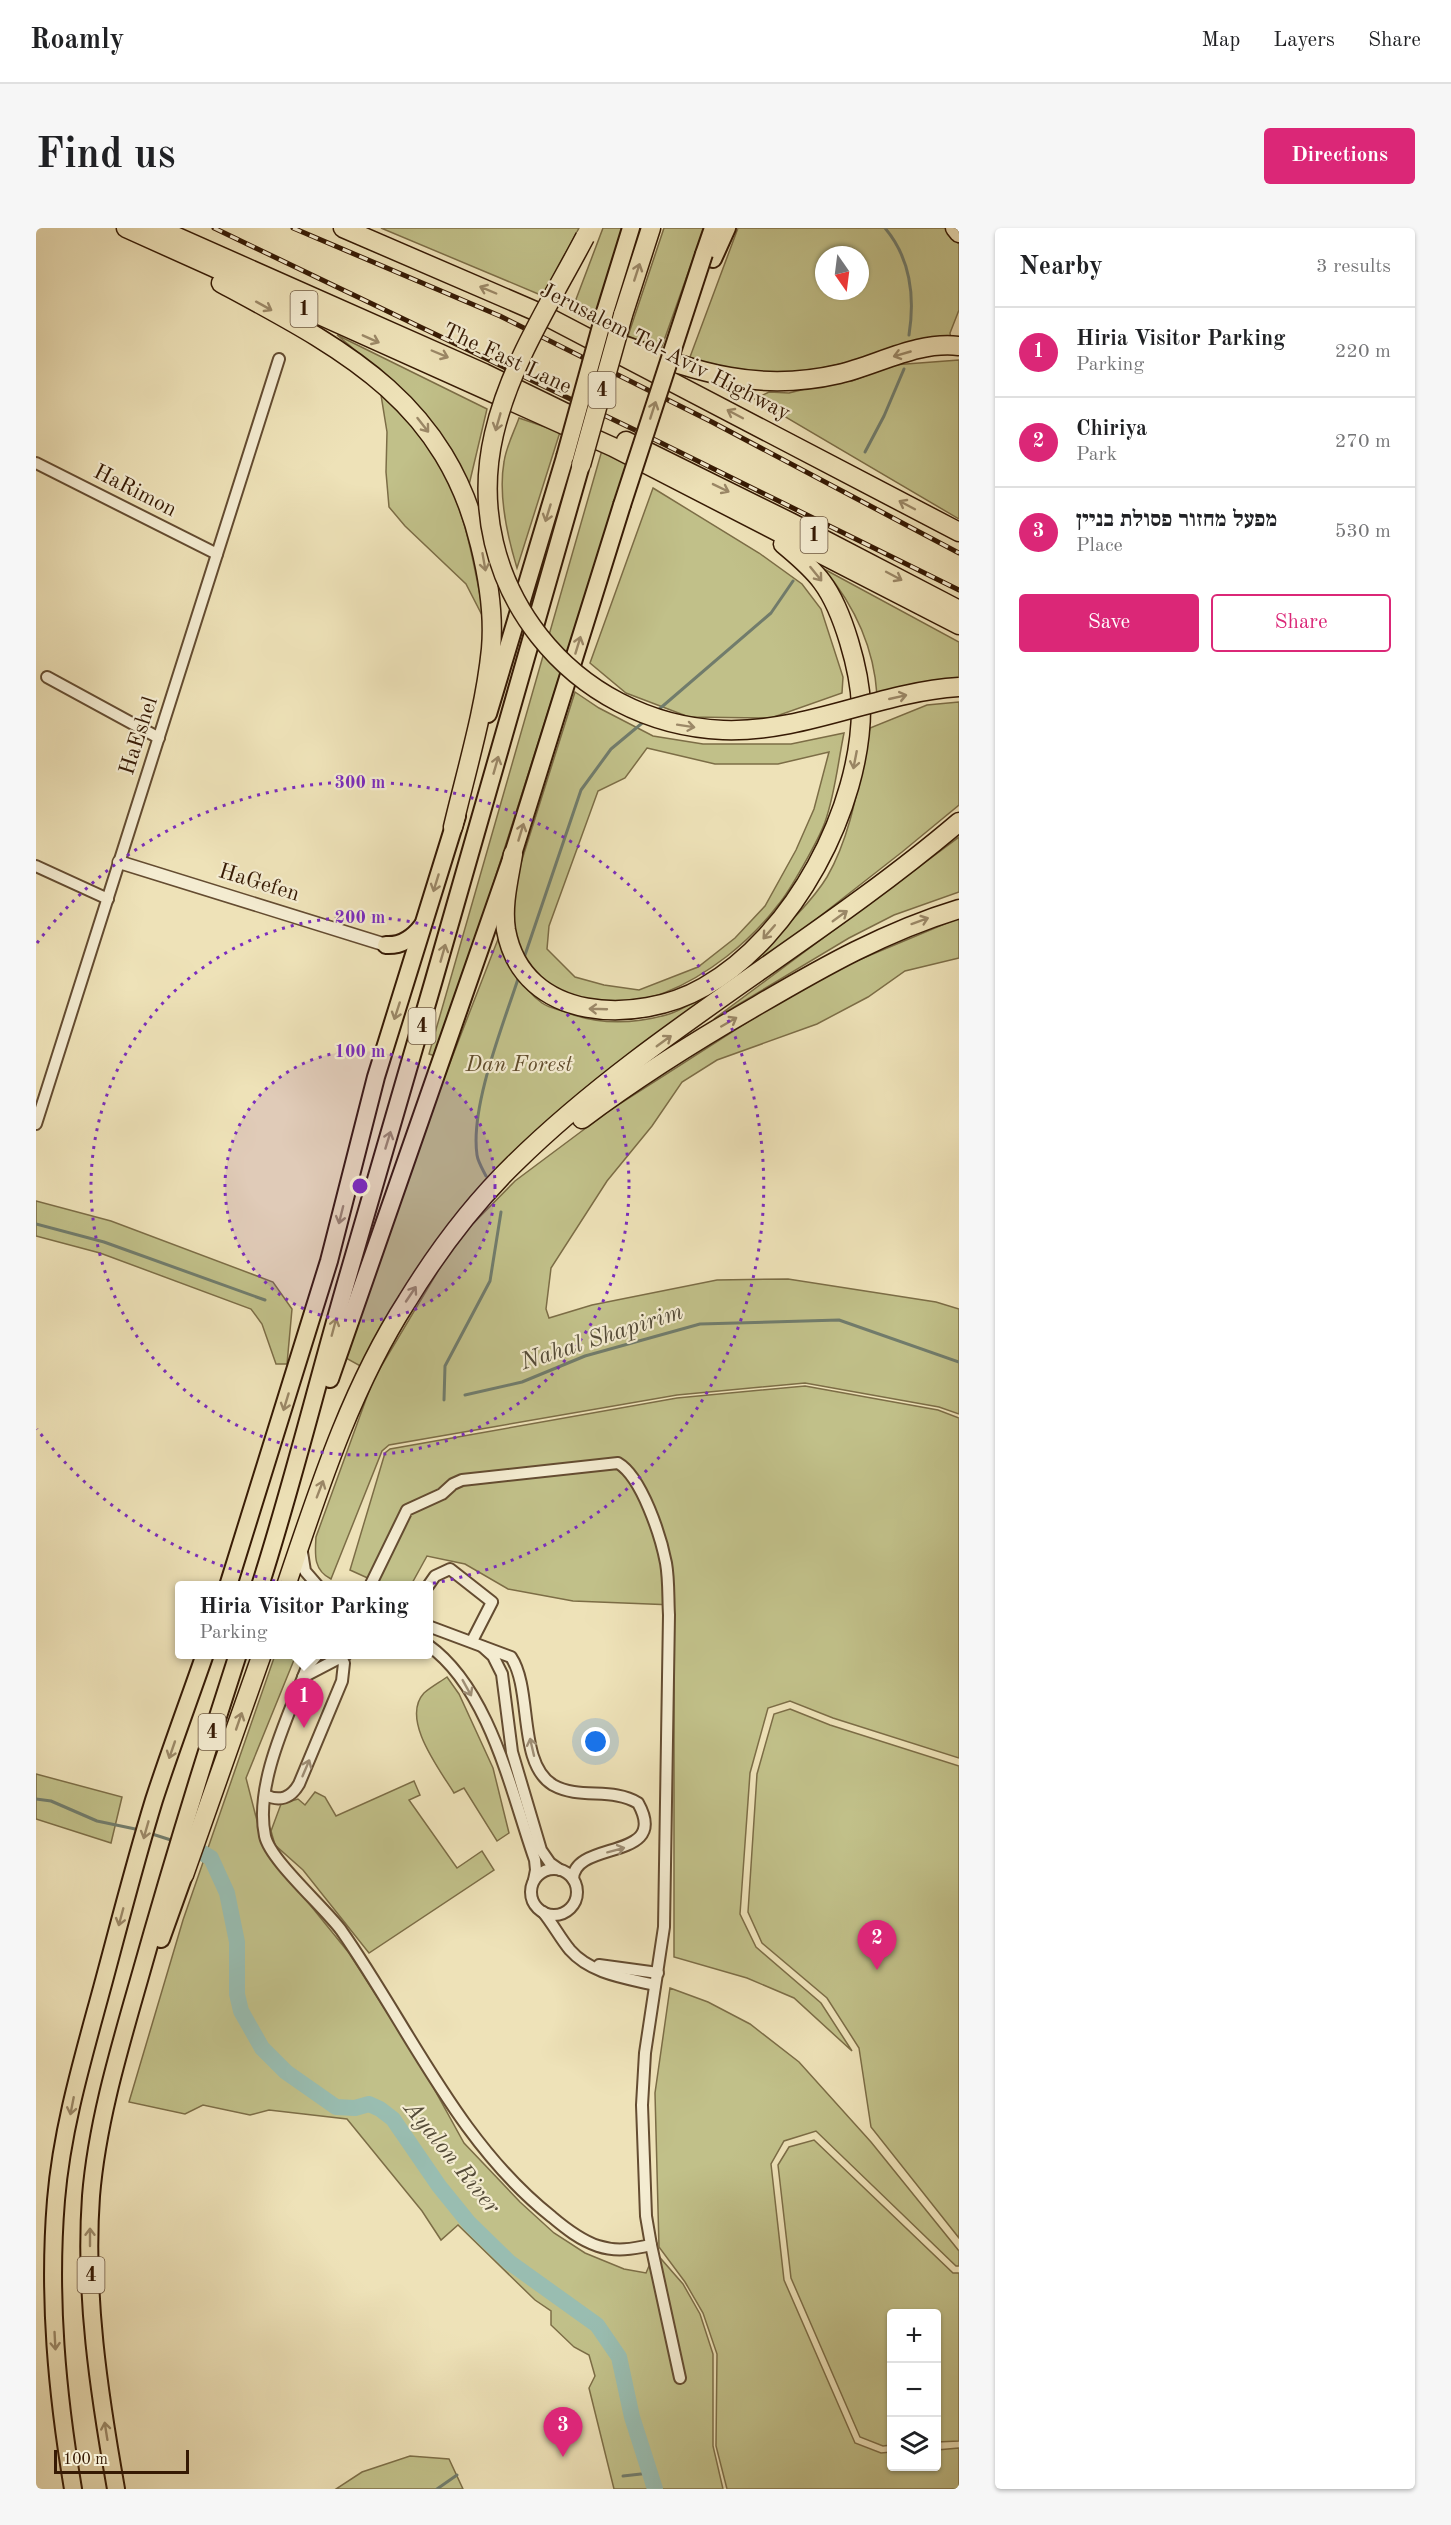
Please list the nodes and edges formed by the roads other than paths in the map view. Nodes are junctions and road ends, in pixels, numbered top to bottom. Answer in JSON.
{"nodes":[{"id":1,"x":121,"y":228,"type":"edge"},
{"id":2,"x":126,"y":228,"type":"edge"},
{"id":3,"x":157,"y":228,"type":"edge"},
{"id":4,"x":343,"y":228,"type":"edge"},
{"id":5,"x":631,"y":228,"type":"edge"},
{"id":6,"x":651,"y":228,"type":"edge"},
{"id":7,"x":713,"y":228,"type":"edge"},
{"id":8,"x":727,"y":228,"type":"edge"},
{"id":9,"x":955,"y":228,"type":"edge"},
{"id":10,"x":587,"y":232,"type":"edge"},
{"id":11,"x":959,"y":233,"type":"edge"},
{"id":12,"x":709,"y":257,"type":"junction"},
{"id":13,"x":614,"y":314,"type":"junction"},
{"id":14,"x":566,"y":326,"type":"junction"},
{"id":15,"x":959,"y":346,"type":"edge"},
{"id":16,"x":279,"y":359,"type":"dead end"},
{"id":17,"x":573,"y":461,"type":"junction"},
{"id":18,"x":36,"y":463,"type":"edge"},
{"id":19,"x":757,"y":521,"type":"junction"},
{"id":20,"x":959,"y":532,"type":"edge"},
{"id":21,"x":217,"y":554,"type":"junction"},
{"id":22,"x":959,"y":610,"type":"edge"},
{"id":23,"x":959,"y":625,"type":"edge"},
{"id":24,"x":46,"y":677,"type":"dead end"},
{"id":25,"x":959,"y":687,"type":"edge"},
{"id":26,"x":159,"y":738,"type":"junction"},
{"id":27,"x":959,"y":822,"type":"edge"},
{"id":28,"x":453,"y":827,"type":"junction"},
{"id":29,"x":513,"y":854,"type":"junction"},
{"id":30,"x":119,"y":862,"type":"junction"},
{"id":31,"x":36,"y":866,"type":"edge"},
{"id":32,"x":108,"y":899,"type":"junction"},
{"id":33,"x":959,"y":909,"type":"edge"},
{"id":34,"x":423,"y":925,"type":"junction"},
{"id":35,"x":386,"y":945,"type":"junction"},
{"id":36,"x":407,"y":980,"type":"junction"},
{"id":37,"x":36,"y":1124,"type":"edge"},
{"id":38,"x":478,"y":1204,"type":"junction"},
{"id":39,"x":282,"y":1516,"type":"junction"},
{"id":40,"x":304,"y":1530,"type":"junction"},
{"id":41,"x":230,"y":1581,"type":"edge"},
{"id":42,"x":262,"y":1581,"type":"edge"},
{"id":43,"x":288,"y":1581,"type":"edge"},
{"id":44,"x":314,"y":1581,"type":"edge"},
{"id":45,"x":372,"y":1581,"type":"edge"},
{"id":46,"x":432,"y":1581,"type":"edge"},
{"id":47,"x":433,"y":1627,"type":"edge"},
{"id":48,"x":474,"y":1642,"type":"junction"},
{"id":49,"x":433,"y":1648,"type":"edge"},
{"id":50,"x":203,"y":1659,"type":"edge"},
{"id":51,"x":236,"y":1659,"type":"edge"},
{"id":52,"x":261,"y":1659,"type":"edge"},
{"id":53,"x":314,"y":1659,"type":"edge"},
{"id":54,"x":339,"y":1659,"type":"edge"},
{"id":55,"x":343,"y":1659,"type":"edge"},
{"id":56,"x":303,"y":1677,"type":"junction"},
{"id":57,"x":265,"y":1795,"type":"junction"},
{"id":58,"x":560,"y":1870,"type":"junction"},
{"id":59,"x":177,"y":1873,"type":"junction"},
{"id":60,"x":573,"y":1879,"type":"junction"},
{"id":61,"x":534,"y":1880,"type":"junction"},
{"id":62,"x":572,"y":1905,"type":"junction"},
{"id":63,"x":543,"y":1912,"type":"junction"},
{"id":64,"x":576,"y":1956,"type":"junction"},
{"id":65,"x":658,"y":1973,"type":"junction"},
{"id":66,"x":655,"y":1985,"type":"junction"},
{"id":67,"x":651,"y":2245,"type":"junction"},
{"id":68,"x":680,"y":2378,"type":"dead end"},
{"id":69,"x":73,"y":2489,"type":"edge"},
{"id":70,"x":116,"y":2489,"type":"edge"}],
"edges":[{"from":1,"to":28,"type":"highway","one_way":true},
{"from":2,"to":19,"type":"highway","number":"1","one_way":true},
{"from":3,"to":22,"type":"highway","name":"The Fast Lane","number":"1","one_way":true},
{"from":14,"to":4,"type":"highway","name":"Jerusalem Tel-Aviv Highway","one_way":true},
{"from":5,"to":13,"type":"highway","number":"4"},
{"from":13,"to":6,"type":"highway","number":"4","one_way":true},
{"from":7,"to":12,"type":"highway"},
{"from":8,"to":12,"type":"highway"},
{"from":9,"to":11,"type":"highway"},
{"from":10,"to":25,"type":"highway","one_way":true,"bridge":true},
{"from":29,"to":12,"type":"highway","one_way":true,"bridge":true},
{"from":13,"to":17,"type":"highway","number":"4","bridge":true},
{"from":15,"to":14,"type":"highway","one_way":true},
{"from":20,"to":14,"type":"highway","name":"Jerusalem Tel-Aviv Highway","one_way":true},
{"from":16,"to":21,"type":"street","name":"HaEshel"},
{"from":17,"to":28,"type":"highway","number":"4","one_way":true},
{"from":39,"to":17,"type":"highway","number":"4","one_way":true},
{"from":18,"to":21,"type":"street","name":"HaRimon"},
{"from":19,"to":23,"type":"highway","number":"1"},
{"from":19,"to":29,"type":"highway","one_way":true},
{"from":21,"to":26,"type":"street","name":"HaEshel"},
{"from":24,"to":26,"type":"street"},
{"from":26,"to":30,"type":"street","name":"HaEshel"},
{"from":38,"to":27,"type":"highway","one_way":true},
{"from":28,"to":34,"type":"highway","number":"4","one_way":true},
{"from":29,"to":39,"type":"highway"},
{"from":30,"to":32,"type":"street","name":"HaEshel"},
{"from":30,"to":35,"type":"street","name":"HaGefen"},
{"from":31,"to":32,"type":"street"},
{"from":32,"to":37,"type":"street","name":"HaEshel"},
{"from":38,"to":33,"type":"highway","one_way":true},
{"from":34,"to":35,"type":"highway"},
{"from":34,"to":36,"type":"highway","number":"4"},
{"from":35,"to":36,"type":"highway"},
{"from":36,"to":41,"type":"highway","number":"4","one_way":true},
{"from":40,"to":38,"type":"highway","one_way":true},
{"from":39,"to":42,"type":"highway","number":"4"},
{"from":40,"to":43,"type":"highway"},
{"from":40,"to":44,"type":"street"},
{"from":45,"to":65,"type":"street"},
{"from":46,"to":48,"type":"street"},
{"from":47,"to":48,"type":"street"},
{"from":48,"to":58,"type":"street"},
{"from":60,"to":48,"type":"street","one_way":true},
{"from":49,"to":61,"type":"street","one_way":true},
{"from":50,"to":69,"type":"highway","number":"4","one_way":true},
{"from":51,"to":59,"type":"highway","number":"4"},
{"from":59,"to":52,"type":"highway","one_way":true},
{"from":53,"to":56,"type":"street"},
{"from":54,"to":56,"type":"street"},
{"from":57,"to":55,"type":"street","one_way":true},
{"from":56,"to":57,"type":"street"},
{"from":57,"to":67,"type":"street"},
{"from":58,"to":60,"type":"street"},
{"from":58,"to":61,"type":"street"},
{"from":70,"to":59,"type":"highway","number":"4","one_way":true},
{"from":60,"to":62,"type":"street"},
{"from":61,"to":63,"type":"street"},
{"from":62,"to":63,"type":"street"},
{"from":62,"to":64,"type":"street"},
{"from":63,"to":64,"type":"street"},
{"from":64,"to":65,"type":"street"},
{"from":64,"to":66,"type":"street"},
{"from":65,"to":66,"type":"street"},
{"from":66,"to":67,"type":"street"},
{"from":67,"to":68,"type":"street"}]}
